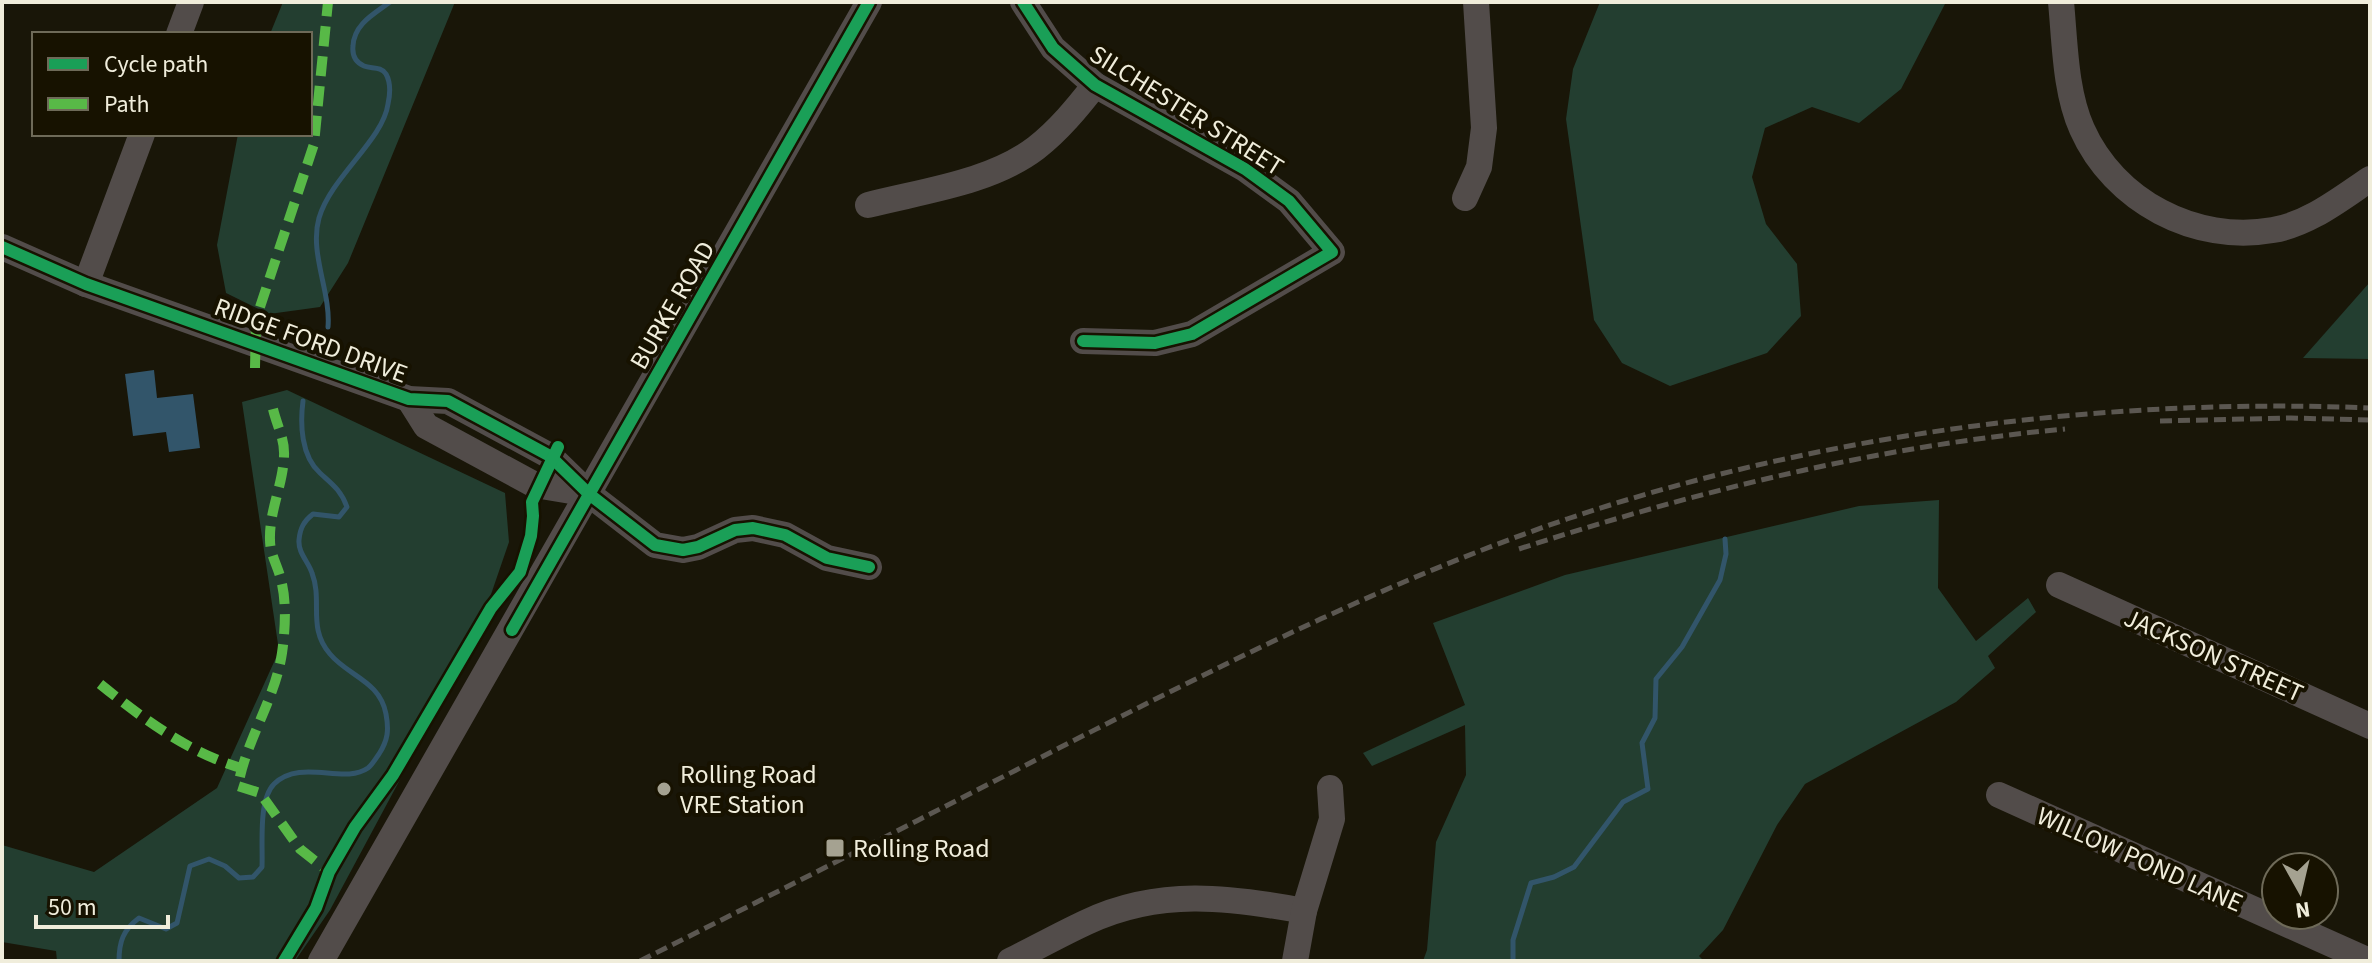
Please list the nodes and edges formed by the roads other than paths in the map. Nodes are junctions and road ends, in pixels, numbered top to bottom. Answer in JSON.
{"nodes":[{"id":1,"x":191,"y":2,"type":"edge"},
{"id":2,"x":869,"y":2,"type":"edge"},
{"id":3,"x":1023,"y":2,"type":"edge"},
{"id":4,"x":1476,"y":2,"type":"edge"},
{"id":5,"x":2061,"y":2,"type":"edge"},
{"id":6,"x":180,"y":32,"type":"edge"},
{"id":7,"x":1095,"y":85,"type":"junction"},
{"id":8,"x":141,"y":136,"type":"edge"},
{"id":9,"x":2370,"y":179,"type":"edge"},
{"id":10,"x":1465,"y":198,"type":"dead end"},
{"id":11,"x":868,"y":205,"type":"dead end"},
{"id":12,"x":2,"y":247,"type":"edge"},
{"id":13,"x":86,"y":284,"type":"junction"},
{"id":14,"x":1083,"y":341,"type":"dead end"},
{"id":15,"x":589,"y":494,"type":"junction"},
{"id":16,"x":869,"y":567,"type":"dead end"},
{"id":17,"x":2059,"y":585,"type":"dead end"},
{"id":18,"x":2370,"y":726,"type":"edge"},
{"id":19,"x":1330,"y":788,"type":"dead end"},
{"id":20,"x":1999,"y":795,"type":"dead end"},
{"id":21,"x":1304,"y":911,"type":"junction"},
{"id":22,"x":2327,"y":952,"type":"edge"},
{"id":23,"x":321,"y":961,"type":"edge"},
{"id":24,"x":1010,"y":961,"type":"edge"},
{"id":25,"x":1295,"y":961,"type":"edge"},
{"id":26,"x":2369,"y":961,"type":"edge"}],
"edges":[{"from":1,"to":6,"type":"street"},
{"from":2,"to":15,"type":"street","name":"BURKE ROAD"},
{"from":3,"to":7,"type":"street","name":"SILCHESTER STREET"},
{"from":4,"to":10,"type":"street"},
{"from":5,"to":9,"type":"street"},
{"from":7,"to":11,"type":"street"},
{"from":7,"to":14,"type":"street","name":"SILCHESTER STREET"},
{"from":8,"to":13,"type":"street"},
{"from":12,"to":13,"type":"street","name":"RIDGE FORD DRIVE"},
{"from":13,"to":15,"type":"street","name":"RIDGE FORD DRIVE"},
{"from":15,"to":16,"type":"street","name":"RIDGE FORD DRIVE"},
{"from":15,"to":23,"type":"street","name":"BURKE ROAD"},
{"from":17,"to":18,"type":"street","name":"JACKSON STREET"},
{"from":19,"to":21,"type":"street"},
{"from":20,"to":22,"type":"street","name":"WILLOW POND LANE"},
{"from":21,"to":24,"type":"street"},
{"from":21,"to":25,"type":"street"},
{"from":22,"to":26,"type":"street","name":"WILLOW POND LANE"}]}
